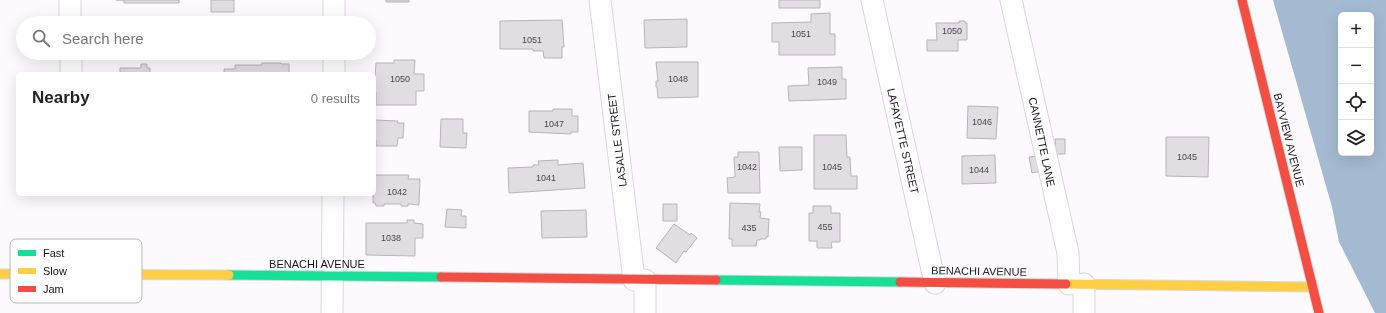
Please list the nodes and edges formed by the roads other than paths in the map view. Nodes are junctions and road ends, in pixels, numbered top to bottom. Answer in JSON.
{"nodes":[{"id":1,"x":70,"y":0,"type":"edge"},
{"id":2,"x":334,"y":0,"type":"edge"},
{"id":3,"x":600,"y":0,"type":"edge"},
{"id":4,"x":872,"y":0,"type":"edge"},
{"id":5,"x":1011,"y":0,"type":"edge"},
{"id":6,"x":1242,"y":0,"type":"edge"},
{"id":7,"x":70,"y":16,"type":"edge"},
{"id":8,"x":334,"y":16,"type":"edge"},
{"id":9,"x":71,"y":60,"type":"edge"},
{"id":10,"x":334,"y":60,"type":"edge"},
{"id":11,"x":71,"y":72,"type":"edge"},
{"id":12,"x":334,"y":72,"type":"edge"},
{"id":13,"x":333,"y":196,"type":"edge"},
{"id":14,"x":0,"y":274,"type":"edge"},
{"id":15,"x":10,"y":274,"type":"edge"},
{"id":16,"x":142,"y":275,"type":"edge"},
{"id":17,"x":333,"y":276,"type":"junction"},
{"id":18,"x":639,"y":280,"type":"junction"},
{"id":19,"x":935,"y":283,"type":"junction"},
{"id":20,"x":1077,"y":284,"type":"junction"},
{"id":21,"x":1313,"y":286,"type":"junction"},
{"id":22,"x":332,"y":313,"type":"edge"},
{"id":23,"x":645,"y":313,"type":"edge"},
{"id":24,"x":1084,"y":313,"type":"edge"},
{"id":25,"x":1319,"y":313,"type":"edge"}],
"edges":[{"from":1,"to":7,"type":"street"},
{"from":2,"to":8,"type":"street"},
{"from":3,"to":18,"type":"street","name":"LASALLE STREET"},
{"from":4,"to":19,"type":"street","name":"LAFAYETTE STREET"},
{"from":5,"to":20,"type":"street","name":"CANNETTE LANE"},
{"from":6,"to":21,"type":"street","name":"BAYVIEW AVENUE"},
{"from":9,"to":11,"type":"street"},
{"from":10,"to":12,"type":"street"},
{"from":13,"to":17,"type":"street"},
{"from":14,"to":15,"type":"street","name":"BENACHI AVENUE"},
{"from":16,"to":17,"type":"street","name":"BENACHI AVENUE"},
{"from":17,"to":18,"type":"street","name":"BENACHI AVENUE"},
{"from":17,"to":22,"type":"street"},
{"from":18,"to":19,"type":"street","name":"BENACHI AVENUE"},
{"from":18,"to":23,"type":"street","name":"LASALLE STREET"},
{"from":19,"to":20,"type":"street","name":"BENACHI AVENUE"},
{"from":20,"to":21,"type":"street","name":"BENACHI AVENUE"},
{"from":20,"to":24,"type":"street","name":"CANNETTE LANE"},
{"from":21,"to":25,"type":"street","name":"BAYVIEW AVENUE"}]}
